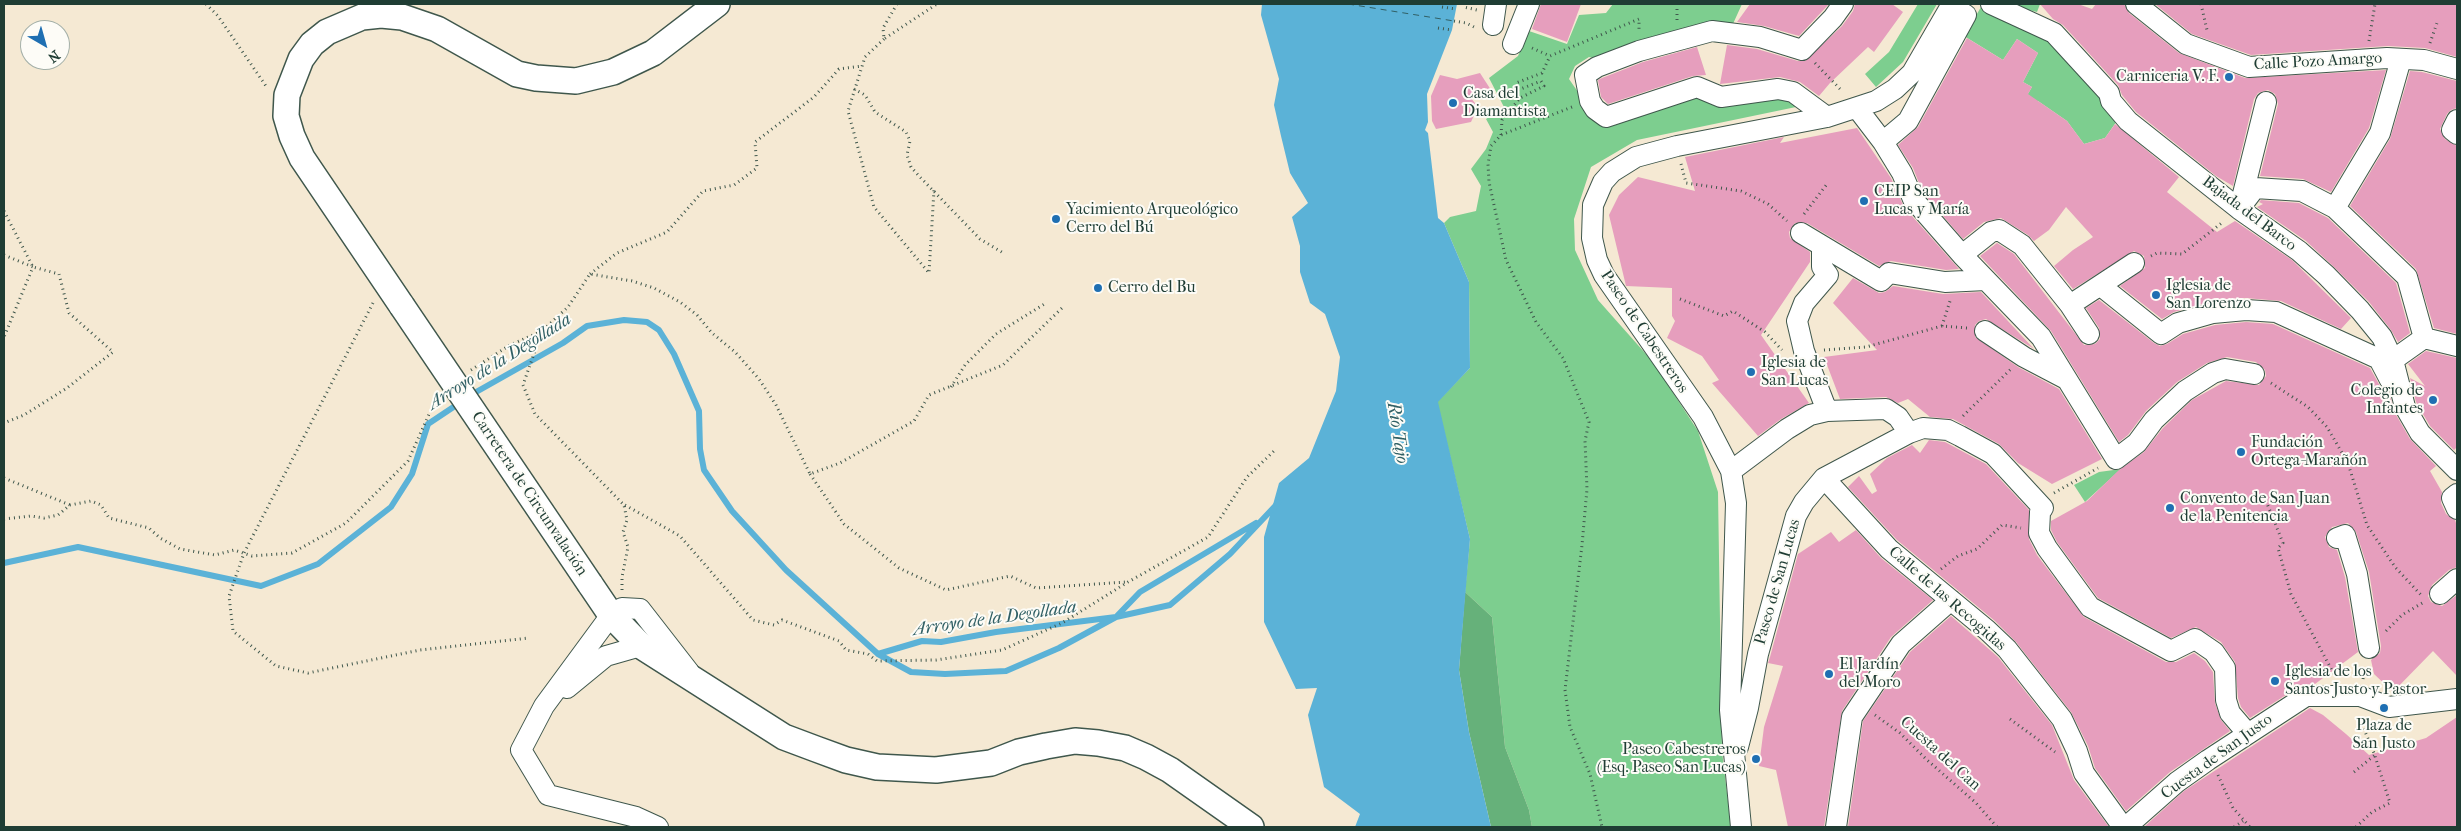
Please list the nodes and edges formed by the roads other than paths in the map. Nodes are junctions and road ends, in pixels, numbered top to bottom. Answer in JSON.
{"nodes":[{"id":1,"x":717,"y":4,"type":"edge"},
{"id":2,"x":1496,"y":4,"type":"edge"},
{"id":3,"x":1529,"y":4,"type":"edge"},
{"id":4,"x":1843,"y":4,"type":"edge"},
{"id":5,"x":1991,"y":4,"type":"edge"},
{"id":6,"x":2136,"y":4,"type":"edge"},
{"id":7,"x":1955,"y":7,"type":"edge"},
{"id":8,"x":1493,"y":25,"type":"dead end"},
{"id":9,"x":1514,"y":44,"type":"dead end"},
{"id":10,"x":2394,"y":59,"type":"junction"},
{"id":11,"x":2457,"y":69,"type":"edge"},
{"id":12,"x":1852,"y":102,"type":"junction"},
{"id":13,"x":2266,"y":102,"type":"dead end"},
{"id":14,"x":1826,"y":117,"type":"junction"},
{"id":15,"x":2457,"y":120,"type":"edge"},
{"id":16,"x":2457,"y":134,"type":"edge"},
{"id":17,"x":1883,"y":142,"type":"junction"},
{"id":18,"x":2336,"y":208,"type":"junction"},
{"id":19,"x":2239,"y":209,"type":"junction"},
{"id":20,"x":1803,"y":235,"type":"road end"},
{"id":21,"x":1822,"y":246,"type":"junction"},
{"id":22,"x":1962,"y":255,"type":"junction"},
{"id":23,"x":2134,"y":263,"type":"road end"},
{"id":24,"x":1986,"y":280,"type":"junction"},
{"id":25,"x":2101,"y":286,"type":"junction"},
{"id":26,"x":2070,"y":305,"type":"junction"},
{"id":27,"x":1985,"y":330,"type":"road end"},
{"id":28,"x":2090,"y":334,"type":"dead end"},
{"id":29,"x":2424,"y":338,"type":"junction"},
{"id":30,"x":2457,"y":346,"type":"edge"},
{"id":31,"x":2393,"y":360,"type":"junction"},
{"id":32,"x":2254,"y":374,"type":"road end"},
{"id":33,"x":2067,"y":380,"type":"junction"},
{"id":34,"x":2405,"y":406,"type":"junction"},
{"id":35,"x":1827,"y":411,"type":"junction"},
{"id":36,"x":1908,"y":433,"type":"junction"},
{"id":37,"x":2455,"y":464,"type":"edge"},
{"id":38,"x":1731,"y":471,"type":"junction"},
{"id":39,"x":1824,"y":478,"type":"junction"},
{"id":40,"x":2337,"y":538,"type":"dead end"},
{"id":41,"x":2457,"y":578,"type":"edge"},
{"id":42,"x":2433,"y":598,"type":"road end"},
{"id":43,"x":1951,"y":600,"type":"junction"},
{"id":44,"x":617,"y":612,"type":"junction"},
{"id":45,"x":641,"y":646,"type":"junction"},
{"id":46,"x":2369,"y":648,"type":"road end"},
{"id":47,"x":696,"y":682,"type":"junction"},
{"id":48,"x":2457,"y":699,"type":"edge"},
{"id":49,"x":544,"y":706,"type":"junction"},
{"id":50,"x":2248,"y":734,"type":"junction"},
{"id":51,"x":1735,"y":759,"type":"junction"},
{"id":52,"x":658,"y":827,"type":"edge"},
{"id":53,"x":1251,"y":827,"type":"edge"},
{"id":54,"x":1741,"y":827,"type":"edge"},
{"id":55,"x":1836,"y":827,"type":"edge"},
{"id":56,"x":2124,"y":827,"type":"edge"}],
"edges":[{"from":1,"to":44,"type":"main road","name":"Carretera de Circunvalación","bridge":true},
{"from":2,"to":8,"type":"street"},
{"from":3,"to":9,"type":"street"},
{"from":4,"to":14,"type":"street"},
{"from":5,"to":19,"type":"street","name":"Bajada del Barco"},
{"from":6,"to":10,"type":"street","name":"Calle Pozo Amargo"},
{"from":7,"to":12,"type":"street","name":"Paseo de Cabestreros"},
{"from":7,"to":17,"type":"street"},
{"from":10,"to":11,"type":"street","name":"Calle Pozo Amargo"},
{"from":10,"to":18,"type":"street"},
{"from":12,"to":14,"type":"street","name":"Paseo de Cabestreros"},
{"from":12,"to":17,"type":"street"},
{"from":13,"to":19,"type":"street"},
{"from":14,"to":38,"type":"street","name":"Paseo de Cabestreros"},
{"from":15,"to":16,"type":"street"},
{"from":17,"to":22,"type":"street"},
{"from":18,"to":19,"type":"street"},
{"from":18,"to":29,"type":"street"},
{"from":19,"to":31,"type":"street","name":"Bajada del Barco"},
{"from":20,"to":21,"type":"street"},
{"from":21,"to":24,"type":"street"},
{"from":21,"to":35,"type":"street"},
{"from":22,"to":24,"type":"street"},
{"from":22,"to":26,"type":"street"},
{"from":23,"to":25,"type":"street"},
{"from":24,"to":33,"type":"street"},
{"from":25,"to":26,"type":"street"},
{"from":25,"to":34,"type":"street"},
{"from":26,"to":28,"type":"street"},
{"from":27,"to":33,"type":"street"},
{"from":29,"to":30,"type":"street"},
{"from":29,"to":31,"type":"street"},
{"from":31,"to":34,"type":"street","name":"Bajada del Barco"},
{"from":32,"to":33,"type":"street"},
{"from":34,"to":37,"type":"street","name":"Bajada del Barco"},
{"from":35,"to":36,"type":"street"},
{"from":35,"to":38,"type":"street"},
{"from":36,"to":39,"type":"street","name":"Paseo de San Lucas"},
{"from":36,"to":50,"type":"street","name":"Paseo de San Lucas"},
{"from":38,"to":51,"type":"street","name":"Paseo de Cabestreros"},
{"from":39,"to":43,"type":"street","name":"Calle de las Recogidas"},
{"from":39,"to":51,"type":"street","name":"Paseo de San Lucas"},
{"from":40,"to":46,"type":"street"},
{"from":41,"to":42,"type":"street"},
{"from":43,"to":55,"type":"street"},
{"from":43,"to":56,"type":"street","name":"Calle de las Recogidas"},
{"from":44,"to":45,"type":"main road","name":"Carretera de Circunvalación"},
{"from":44,"to":47,"type":"street"},
{"from":44,"to":49,"type":"street"},
{"from":45,"to":47,"type":"main road","name":"Carretera de Circunvalación"},
{"from":45,"to":49,"type":"street"},
{"from":47,"to":53,"type":"main road","name":"Carretera de Circunvalación"},
{"from":48,"to":50,"type":"street","name":"Cuesta de San Justo"},
{"from":49,"to":52,"type":"street"},
{"from":50,"to":56,"type":"street","name":"Cuesta de San Justo"},
{"from":51,"to":54,"type":"street","name":"Paseo de Cabestreros"}]}
